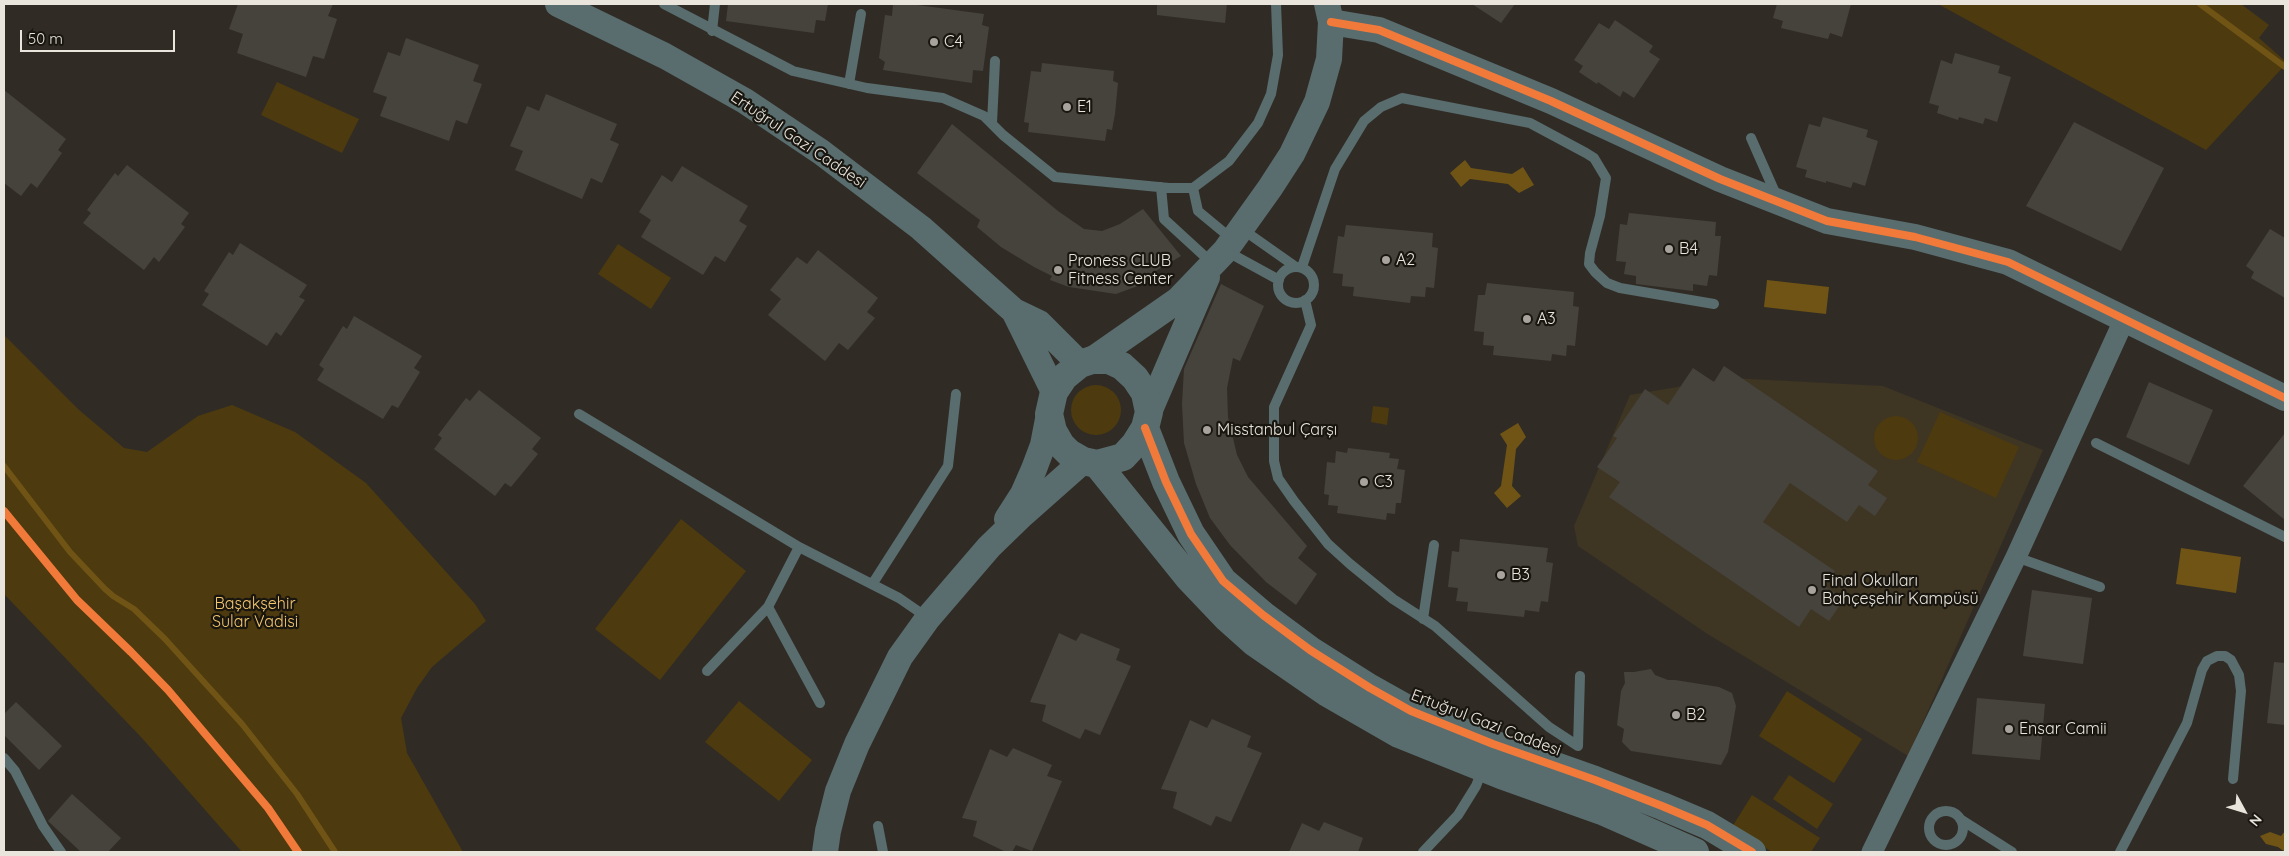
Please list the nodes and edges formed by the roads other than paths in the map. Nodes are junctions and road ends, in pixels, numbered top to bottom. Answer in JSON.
{"nodes":[{"id":1,"x":558,"y":4,"type":"edge"},
{"id":2,"x":664,"y":4,"type":"edge"},
{"id":3,"x":715,"y":4,"type":"edge"},
{"id":4,"x":1276,"y":4,"type":"edge"},
{"id":5,"x":1329,"y":13,"type":"edge"},
{"id":6,"x":861,"y":14,"type":"dead end"},
{"id":7,"x":712,"y":31,"type":"junction"},
{"id":8,"x":995,"y":61,"type":"dead end"},
{"id":9,"x":849,"y":84,"type":"junction"},
{"id":10,"x":992,"y":123,"type":"junction"},
{"id":11,"x":1751,"y":138,"type":"dead end"},
{"id":12,"x":1161,"y":187,"type":"junction"},
{"id":13,"x":1194,"y":188,"type":"junction"},
{"id":14,"x":1780,"y":203,"type":"junction"},
{"id":15,"x":1228,"y":246,"type":"junction"},
{"id":16,"x":1299,"y":267,"type":"junction"},
{"id":17,"x":1279,"y":280,"type":"junction"},
{"id":18,"x":1304,"y":300,"type":"junction"},
{"id":19,"x":1714,"y":304,"type":"dead end"},
{"id":20,"x":1014,"y":311,"type":"junction"},
{"id":21,"x":2125,"y":318,"type":"junction"},
{"id":22,"x":1086,"y":362,"type":"junction"},
{"id":23,"x":956,"y":394,"type":"dead end"},
{"id":24,"x":2285,"y":398,"type":"edge"},
{"id":25,"x":1051,"y":403,"type":"junction"},
{"id":26,"x":579,"y":414,"type":"dead end"},
{"id":27,"x":1147,"y":420,"type":"junction"},
{"id":28,"x":2096,"y":443,"type":"dead end"},
{"id":29,"x":1090,"y":463,"type":"junction"},
{"id":30,"x":2285,"y":537,"type":"edge"},
{"id":31,"x":1434,"y":545,"type":"dead end"},
{"id":32,"x":799,"y":547,"type":"junction"},
{"id":33,"x":989,"y":547,"type":"junction"},
{"id":34,"x":2016,"y":558,"type":"junction"},
{"id":35,"x":873,"y":583,"type":"junction"},
{"id":36,"x":2100,"y":587,"type":"dead end"},
{"id":37,"x":768,"y":607,"type":"junction"},
{"id":38,"x":928,"y":618,"type":"junction"},
{"id":39,"x":1423,"y":619,"type":"junction"},
{"id":40,"x":707,"y":671,"type":"dead end"},
{"id":41,"x":1580,"y":676,"type":"dead end"},
{"id":42,"x":820,"y":703,"type":"dead end"},
{"id":43,"x":4,"y":758,"type":"edge"},
{"id":44,"x":1483,"y":768,"type":"junction"},
{"id":45,"x":2233,"y":779,"type":"dead end"},
{"id":46,"x":1960,"y":819,"type":"junction"},
{"id":47,"x":878,"y":826,"type":"dead end"},
{"id":48,"x":1937,"y":843,"type":"junction"},
{"id":49,"x":61,"y":852,"type":"edge"},
{"id":50,"x":825,"y":852,"type":"edge"},
{"id":51,"x":883,"y":852,"type":"edge"},
{"id":52,"x":1423,"y":852,"type":"edge"},
{"id":53,"x":1695,"y":852,"type":"edge"},
{"id":54,"x":1752,"y":852,"type":"edge"},
{"id":55,"x":1872,"y":852,"type":"edge"},
{"id":56,"x":1930,"y":852,"type":"edge"},
{"id":57,"x":2012,"y":852,"type":"edge"},
{"id":58,"x":2120,"y":852,"type":"edge"}],
"edges":[{"from":1,"to":20,"type":"street","name":"Ertuğrul Gazi Caddesi"},
{"from":2,"to":7,"type":"lane"},
{"from":3,"to":7,"type":"lane"},
{"from":4,"to":13,"type":"lane"},
{"from":5,"to":14,"type":"street"},
{"from":5,"to":15,"type":"street"},
{"from":6,"to":9,"type":"lane"},
{"from":7,"to":9,"type":"lane"},
{"from":8,"to":10,"type":"lane"},
{"from":9,"to":10,"type":"lane"},
{"from":10,"to":12,"type":"lane"},
{"from":11,"to":14,"type":"lane"},
{"from":12,"to":13,"type":"lane"},
{"from":12,"to":15,"type":"lane"},
{"from":13,"to":15,"type":"lane"},
{"from":14,"to":21,"type":"street"},
{"from":15,"to":16,"type":"lane"},
{"from":15,"to":17,"type":"lane"},
{"from":15,"to":22,"type":"street"},
{"from":15,"to":27,"type":"street"},
{"from":16,"to":17,"type":"lane"},
{"from":16,"to":18,"type":"lane"},
{"from":16,"to":19,"type":"lane"},
{"from":17,"to":18,"type":"lane"},
{"from":18,"to":39,"type":"lane"},
{"from":20,"to":22,"type":"street"},
{"from":20,"to":25,"type":"street"},
{"from":21,"to":24,"type":"street"},
{"from":21,"to":34,"type":"street"},
{"from":22,"to":25,"type":"main road"},
{"from":22,"to":27,"type":"main road"},
{"from":23,"to":35,"type":"lane"},
{"from":25,"to":29,"type":"main road"},
{"from":25,"to":33,"type":"street"},
{"from":26,"to":32,"type":"lane"},
{"from":27,"to":29,"type":"main road"},
{"from":27,"to":54,"type":"main road","name":"Ertuğrul Gazi Caddesi"},
{"from":28,"to":30,"type":"lane"},
{"from":29,"to":33,"type":"street"},
{"from":29,"to":44,"type":"main road"},
{"from":31,"to":39,"type":"lane"},
{"from":32,"to":35,"type":"lane"},
{"from":32,"to":37,"type":"lane"},
{"from":33,"to":38,"type":"street"},
{"from":34,"to":36,"type":"lane"},
{"from":34,"to":55,"type":"street"},
{"from":35,"to":38,"type":"lane"},
{"from":37,"to":40,"type":"lane"},
{"from":37,"to":42,"type":"lane"},
{"from":38,"to":50,"type":"street"},
{"from":39,"to":41,"type":"lane"},
{"from":43,"to":49,"type":"lane"},
{"from":44,"to":52,"type":"lane"},
{"from":44,"to":53,"type":"main road"},
{"from":45,"to":58,"type":"lane"},
{"from":46,"to":48,"type":"lane"},
{"from":46,"to":48,"type":"lane"},
{"from":46,"to":57,"type":"lane"},
{"from":47,"to":51,"type":"lane"},
{"from":48,"to":56,"type":"lane"}]}
